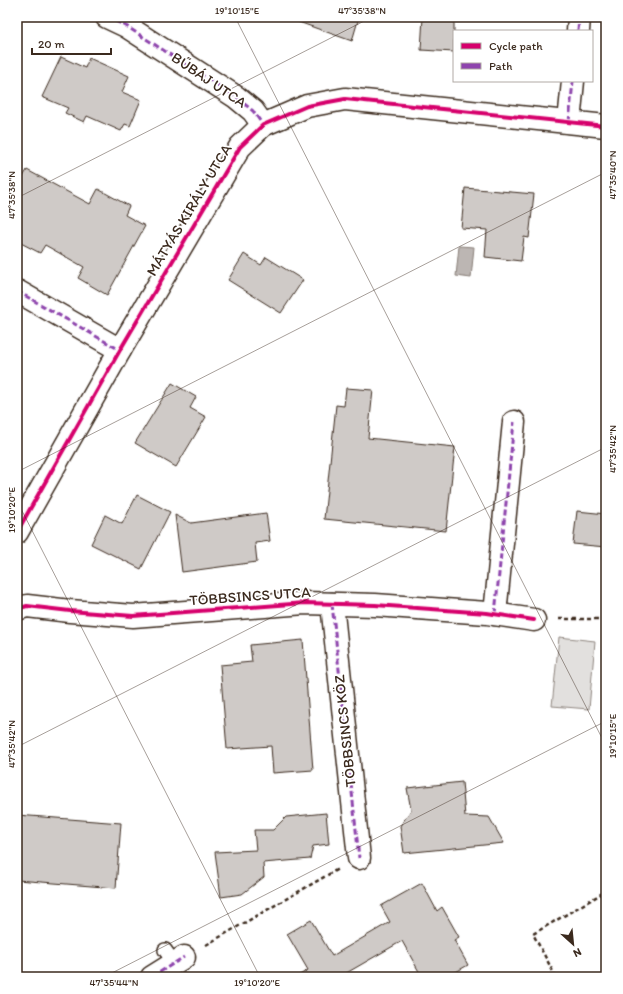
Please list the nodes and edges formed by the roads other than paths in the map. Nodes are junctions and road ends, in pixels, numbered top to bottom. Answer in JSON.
{"nodes":[{"id":1,"x":108,"y":17,"type":"edge"},
{"id":2,"x":579,"y":17,"type":"edge"},
{"id":3,"x":578,"y":30,"type":"edge"},
{"id":4,"x":573,"y":82,"type":"edge"},
{"id":5,"x":569,"y":122,"type":"junction"},
{"id":6,"x":263,"y":125,"type":"junction"},
{"id":7,"x":606,"y":126,"type":"edge"},
{"id":8,"x":17,"y":290,"type":"edge"},
{"id":9,"x":120,"y":350,"type":"junction"},
{"id":10,"x":514,"y":422,"type":"dead end"},
{"id":11,"x":17,"y":532,"type":"edge"},
{"id":12,"x":332,"y":604,"type":"junction"},
{"id":13,"x":17,"y":609,"type":"edge"},
{"id":14,"x":495,"y":614,"type":"junction"},
{"id":15,"x":534,"y":620,"type":"road end"},
{"id":16,"x":359,"y":858,"type":"road end"},
{"id":17,"x":175,"y":957,"type":"road end"},
{"id":18,"x":152,"y":977,"type":"edge"}],
"edges":[{"from":1,"to":6,"type":"street","name":"BŰBÁJ UTCA"},
{"from":2,"to":3,"type":"street"},
{"from":4,"to":5,"type":"street"},
{"from":5,"to":6,"type":"street","name":"MÁTYÁS KIRÁLY UTCA"},
{"from":5,"to":7,"type":"street","name":"MÁTYÁS KIRÁLY UTCA"},
{"from":6,"to":9,"type":"street","name":"MÁTYÁS KIRÁLY UTCA"},
{"from":8,"to":9,"type":"street"},
{"from":9,"to":11,"type":"street","name":"MÁTYÁS KIRÁLY UTCA"},
{"from":10,"to":14,"type":"street"},
{"from":12,"to":13,"type":"street","name":"TÖBBSINCS UTCA"},
{"from":12,"to":14,"type":"street","name":"TÖBBSINCS UTCA"},
{"from":12,"to":16,"type":"street","name":"TÖBBSINCS KÖZ"},
{"from":14,"to":15,"type":"street","name":"TÖBBSINCS UTCA"},
{"from":17,"to":18,"type":"street"}]}
